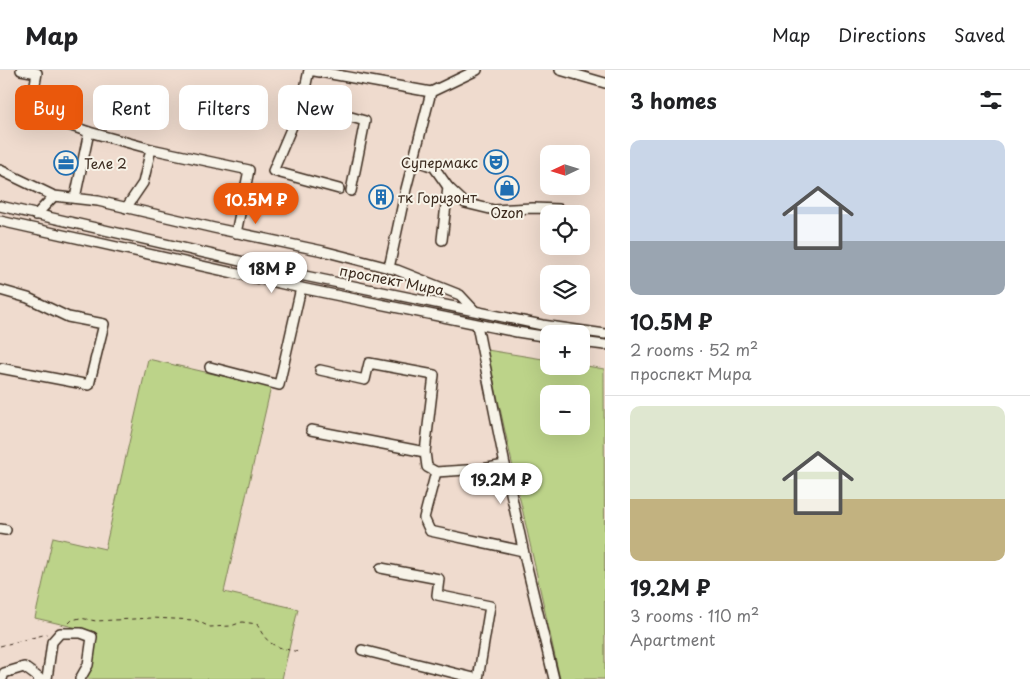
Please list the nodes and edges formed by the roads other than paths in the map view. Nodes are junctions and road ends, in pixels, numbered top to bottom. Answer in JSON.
{"nodes":[{"id":1,"x":21,"y":70,"type":"edge"},
{"id":2,"x":477,"y":70,"type":"edge"},
{"id":3,"x":560,"y":70,"type":"edge"},
{"id":4,"x":605,"y":82,"type":"edge"},
{"id":5,"x":306,"y":85,"type":"edge"},
{"id":6,"x":431,"y":92,"type":"junction"},
{"id":7,"x":352,"y":117,"type":"edge"},
{"id":8,"x":290,"y":130,"type":"edge"},
{"id":9,"x":89,"y":132,"type":"junction"},
{"id":10,"x":151,"y":149,"type":"junction"},
{"id":11,"x":414,"y":160,"type":"junction"},
{"id":12,"x":0,"y":170,"type":"edge"},
{"id":13,"x":448,"y":187,"type":"junction"},
{"id":14,"x":339,"y":190,"type":"dead end"},
{"id":15,"x":351,"y":191,"type":"dead end"},
{"id":16,"x":54,"y":196,"type":"junction"},
{"id":17,"x":76,"y":198,"type":"junction"},
{"id":18,"x":0,"y":206,"type":"edge"},
{"id":19,"x":126,"y":208,"type":"junction"},
{"id":20,"x":540,"y":208,"type":"edge"},
{"id":21,"x":36,"y":215,"type":"junction"},
{"id":22,"x":0,"y":221,"type":"edge"},
{"id":23,"x":236,"y":233,"type":"junction"},
{"id":24,"x":442,"y":240,"type":"dead end"},
{"id":25,"x":389,"y":268,"type":"junction"},
{"id":26,"x":301,"y":288,"type":"junction"},
{"id":27,"x":0,"y":290,"type":"edge"},
{"id":28,"x":474,"y":310,"type":"junction"},
{"id":29,"x":478,"y":325,"type":"junction"},
{"id":30,"x":605,"y":334,"type":"edge"},
{"id":31,"x":540,"y":335,"type":"edge"},
{"id":32,"x":590,"y":343,"type":"edge"},
{"id":33,"x":605,"y":345,"type":"edge"},
{"id":34,"x":210,"y":367,"type":"dead end"},
{"id":35,"x":0,"y":368,"type":"edge"},
{"id":36,"x":320,"y":370,"type":"dead end"},
{"id":37,"x":311,"y":430,"type":"dead end"},
{"id":38,"x":425,"y":452,"type":"junction"},
{"id":39,"x":505,"y":465,"type":"junction"},
{"id":40,"x":436,"y":472,"type":"junction"},
{"id":41,"x":523,"y":551,"type":"junction"},
{"id":42,"x":381,"y":568,"type":"dead end"},
{"id":43,"x":362,"y":650,"type":"dead end"},
{"id":44,"x":2,"y":679,"type":"edge"},
{"id":45,"x":38,"y":679,"type":"edge"},
{"id":46,"x":47,"y":679,"type":"edge"},
{"id":47,"x":80,"y":679,"type":"edge"},
{"id":48,"x":478,"y":679,"type":"edge"},
{"id":49,"x":554,"y":679,"type":"edge"}],
"edges":[{"from":1,"to":9,"type":"street"},
{"from":2,"to":6,"type":"street"},
{"from":3,"to":4,"type":"street"},
{"from":5,"to":6,"type":"street"},
{"from":6,"to":11,"type":"street"},
{"from":7,"to":15,"type":"street"},
{"from":8,"to":14,"type":"street"},
{"from":9,"to":10,"type":"street"},
{"from":9,"to":17,"type":"street"},
{"from":10,"to":19,"type":"street"},
{"from":10,"to":23,"type":"street"},
{"from":11,"to":13,"type":"street"},
{"from":11,"to":25,"type":"street"},
{"from":12,"to":16,"type":"street"},
{"from":13,"to":20,"type":"street"},
{"from":13,"to":24,"type":"street"},
{"from":16,"to":17,"type":"street"},
{"from":16,"to":21,"type":"street"},
{"from":17,"to":19,"type":"street"},
{"from":18,"to":21,"type":"street","name":"проспект Мира"},
{"from":19,"to":23,"type":"street"},
{"from":21,"to":28,"type":"street","name":"проспект Мира"},
{"from":22,"to":26,"type":"street","name":"проспект Мира"},
{"from":23,"to":25,"type":"street"},
{"from":25,"to":28,"type":"street"},
{"from":26,"to":29,"type":"street","name":"проспект Мира"},
{"from":26,"to":34,"type":"street"},
{"from":27,"to":35,"type":"street"},
{"from":28,"to":30,"type":"street","name":"проспект Мира"},
{"from":29,"to":31,"type":"street","name":"проспект Мира"},
{"from":29,"to":39,"type":"street"},
{"from":32,"to":33,"type":"street"},
{"from":36,"to":38,"type":"street"},
{"from":37,"to":38,"type":"street"},
{"from":38,"to":40,"type":"street"},
{"from":39,"to":40,"type":"street"},
{"from":39,"to":41,"type":"street"},
{"from":40,"to":41,"type":"street"},
{"from":41,"to":49,"type":"street"},
{"from":42,"to":48,"type":"street"},
{"from":43,"to":48,"type":"street"},
{"from":44,"to":45,"type":"street"},
{"from":46,"to":47,"type":"street"}]}
